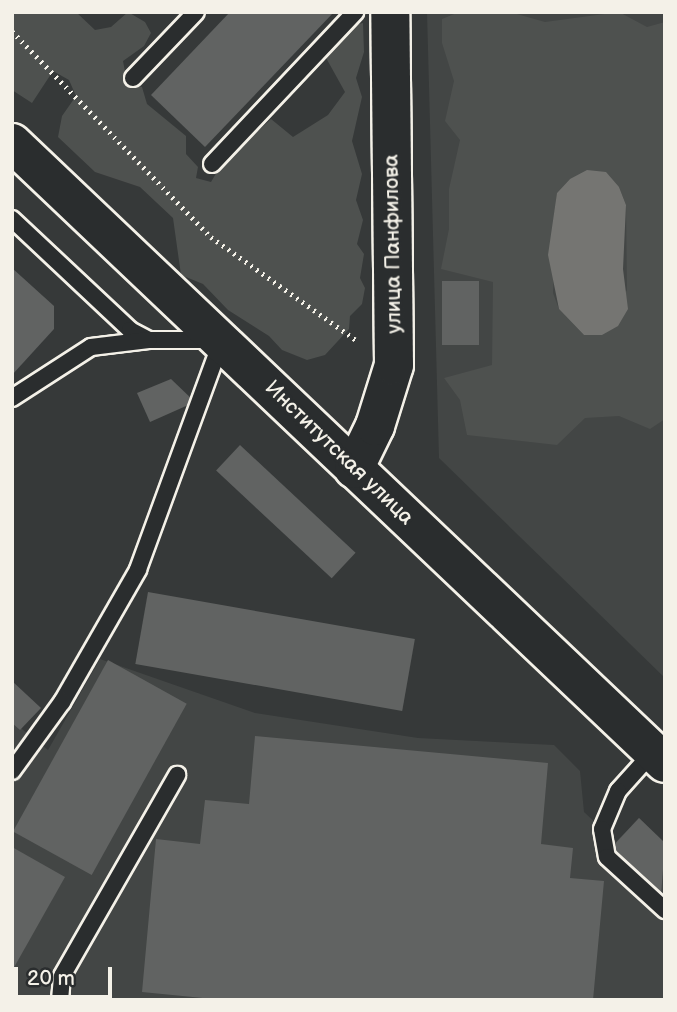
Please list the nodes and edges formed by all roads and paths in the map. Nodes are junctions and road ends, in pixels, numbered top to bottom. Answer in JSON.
{"nodes":[{"id":1,"x":196,"y":12,"type":"edge"},
{"id":2,"x":355,"y":12,"type":"edge"},
{"id":3,"x":390,"y":12,"type":"edge"},
{"id":4,"x":12,"y":31,"type":"edge"},
{"id":5,"x":133,"y":78,"type":"dead end"},
{"id":6,"x":12,"y":143,"type":"edge"},
{"id":7,"x":212,"y":164,"type":"dead end"},
{"id":8,"x":12,"y":219,"type":"edge"},
{"id":9,"x":149,"y":340,"type":"junction"},
{"id":10,"x":222,"y":340,"type":"junction"},
{"id":11,"x":394,"y":365,"type":"junction"},
{"id":12,"x":12,"y":398,"type":"edge"},
{"id":13,"x":354,"y":469,"type":"junction"},
{"id":14,"x":659,"y":757,"type":"edge"},
{"id":15,"x":12,"y":771,"type":"edge"},
{"id":16,"x":177,"y":775,"type":"dead end"},
{"id":17,"x":665,"y":911,"type":"edge"},
{"id":18,"x":60,"y":1000,"type":"edge"}],
"edges":[{"from":1,"to":5,"type":"lane"},
{"from":2,"to":7,"type":"lane"},
{"from":3,"to":11,"type":"street","name":"улица Панфилова"},
{"from":4,"to":11,"type":"path"},
{"from":6,"to":10,"type":"street","name":"Институтская улица"},
{"from":8,"to":9,"type":"lane"},
{"from":9,"to":10,"type":"lane"},
{"from":9,"to":12,"type":"lane"},
{"from":10,"to":13,"type":"street","name":"Институтская улица"},
{"from":10,"to":15,"type":"lane"},
{"from":11,"to":13,"type":"street","name":"улица Панфилова"},
{"from":13,"to":14,"type":"street","name":"Институтская улица"},
{"from":14,"to":17,"type":"lane"},
{"from":16,"to":18,"type":"lane"}]}
